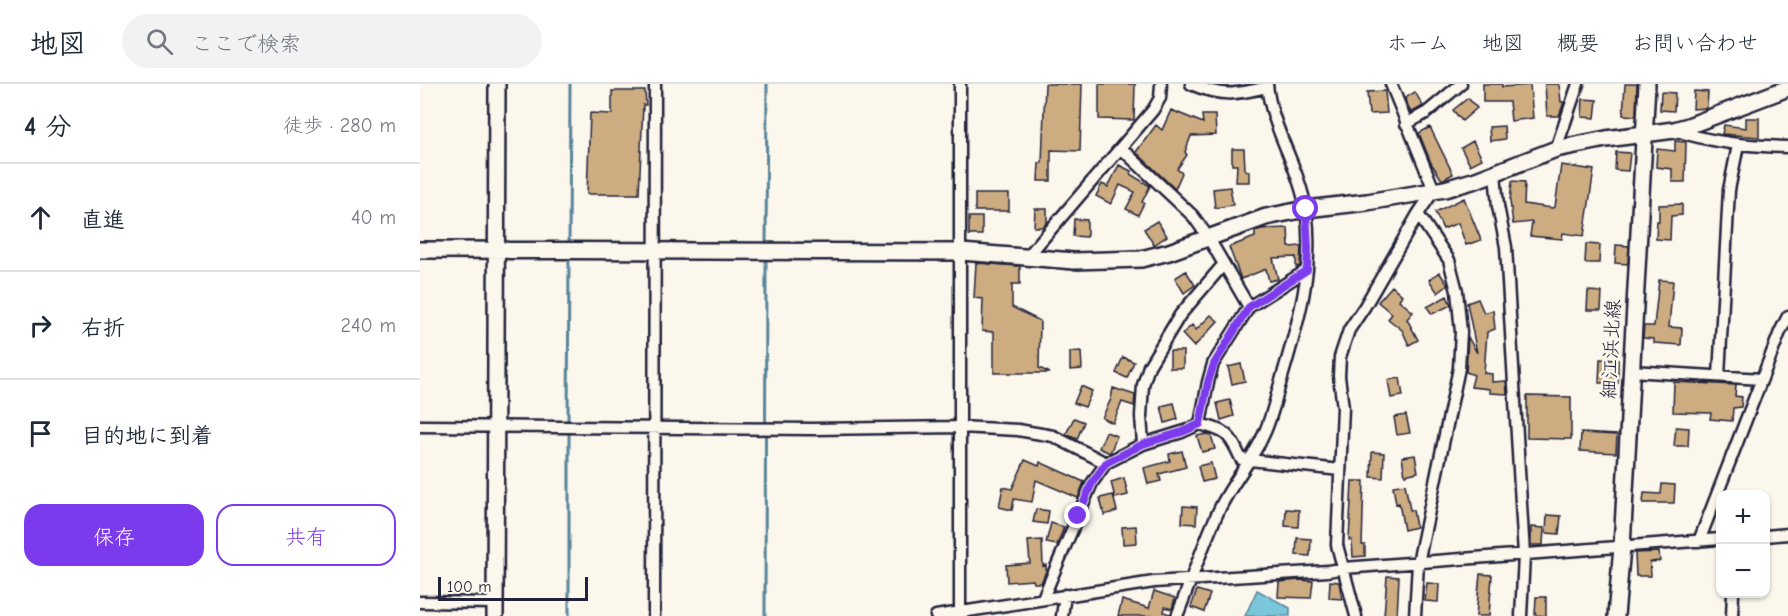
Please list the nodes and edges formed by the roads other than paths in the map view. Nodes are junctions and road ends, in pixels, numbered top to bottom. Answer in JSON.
{"nodes":[{"id":1,"x":497,"y":84,"type":"edge"},
{"id":2,"x":655,"y":84,"type":"edge"},
{"id":3,"x":960,"y":84,"type":"edge"},
{"id":4,"x":1161,"y":84,"type":"edge"},
{"id":5,"x":1191,"y":84,"type":"edge"},
{"id":6,"x":1391,"y":84,"type":"edge"},
{"id":7,"x":1461,"y":84,"type":"edge"},
{"id":8,"x":1578,"y":84,"type":"edge"},
{"id":9,"x":1647,"y":84,"type":"edge"},
{"id":10,"x":1267,"y":85,"type":"edge"},
{"id":11,"x":1788,"y":88,"type":"edge"},
{"id":12,"x":1406,"y":124,"type":"junction"},
{"id":13,"x":1674,"y":130,"type":"junction"},
{"id":14,"x":1644,"y":132,"type":"junction"},
{"id":15,"x":1738,"y":145,"type":"junction"},
{"id":16,"x":1788,"y":147,"type":"edge"},
{"id":17,"x":1122,"y":149,"type":"junction"},
{"id":18,"x":1556,"y":149,"type":"junction"},
{"id":19,"x":1495,"y":173,"type":"junction"},
{"id":20,"x":1434,"y":190,"type":"junction"},
{"id":21,"x":1306,"y":209,"type":"junction"},
{"id":22,"x":1418,"y":214,"type":"junction"},
{"id":23,"x":1208,"y":237,"type":"junction"},
{"id":24,"x":420,"y":250,"type":"edge"},
{"id":25,"x":496,"y":250,"type":"junction"},
{"id":26,"x":654,"y":251,"type":"junction"},
{"id":27,"x":961,"y":252,"type":"junction"},
{"id":28,"x":1028,"y":256,"type":"junction"},
{"id":29,"x":1223,"y":265,"type":"junction"},
{"id":30,"x":1307,"y":270,"type":"junction"},
{"id":31,"x":1249,"y":307,"type":"junction"},
{"id":32,"x":1788,"y":316,"type":"edge"},
{"id":33,"x":1631,"y":371,"type":"junction"},
{"id":34,"x":1719,"y":376,"type":"junction"},
{"id":35,"x":1762,"y":379,"type":"junction"},
{"id":36,"x":1200,"y":424,"type":"junction"},
{"id":37,"x":420,"y":426,"type":"edge"},
{"id":38,"x":496,"y":427,"type":"junction"},
{"id":39,"x":653,"y":427,"type":"junction"},
{"id":40,"x":960,"y":427,"type":"junction"},
{"id":41,"x":1143,"y":444,"type":"junction"},
{"id":42,"x":1249,"y":462,"type":"junction"},
{"id":43,"x":1106,"y":463,"type":"junction"},
{"id":44,"x":1340,"y":471,"type":"junction"},
{"id":45,"x":1788,"y":534,"type":"edge"},
{"id":46,"x":1770,"y":536,"type":"edge"},
{"id":47,"x":1716,"y":539,"type":"edge"},
{"id":48,"x":1699,"y":540,"type":"junction"},
{"id":49,"x":1622,"y":547,"type":"junction"},
{"id":50,"x":1524,"y":555,"type":"junction"},
{"id":51,"x":1418,"y":563,"type":"junction"},
{"id":52,"x":1344,"y":568,"type":"junction"},
{"id":53,"x":1191,"y":579,"type":"junction"},
{"id":54,"x":1065,"y":595,"type":"junction"},
{"id":55,"x":1043,"y":598,"type":"junction"},
{"id":56,"x":1733,"y":598,"type":"edge"},
{"id":57,"x":420,"y":602,"type":"edge"},
{"id":58,"x":495,"y":609,"type":"edge"},
{"id":59,"x":960,"y":614,"type":"edge"},
{"id":60,"x":654,"y":616,"type":"edge"},
{"id":61,"x":936,"y":616,"type":"edge"},
{"id":62,"x":1062,"y":616,"type":"edge"},
{"id":63,"x":1177,"y":616,"type":"edge"},
{"id":64,"x":1356,"y":616,"type":"edge"},
{"id":65,"x":1415,"y":616,"type":"edge"},
{"id":66,"x":1521,"y":616,"type":"edge"},
{"id":67,"x":1616,"y":616,"type":"edge"},
{"id":68,"x":1732,"y":616,"type":"edge"}],
"edges":[{"from":1,"to":25,"type":"street"},
{"from":2,"to":26,"type":"street"},
{"from":3,"to":27,"type":"street"},
{"from":4,"to":17,"type":"street"},
{"from":5,"to":10,"type":"street"},
{"from":6,"to":12,"type":"street"},
{"from":7,"to":12,"type":"street"},
{"from":8,"to":18,"type":"street"},
{"from":9,"to":14,"type":"street","name":"細江浜北線"},
{"from":10,"to":21,"type":"street"},
{"from":11,"to":13,"type":"street"},
{"from":12,"to":20,"type":"street"},
{"from":13,"to":14,"type":"street"},
{"from":13,"to":15,"type":"street"},
{"from":14,"to":18,"type":"street"},
{"from":14,"to":33,"type":"street","name":"細江浜北線"},
{"from":15,"to":16,"type":"street"},
{"from":15,"to":34,"type":"street"},
{"from":17,"to":23,"type":"street"},
{"from":17,"to":28,"type":"street"},
{"from":18,"to":19,"type":"street"},
{"from":19,"to":20,"type":"street"},
{"from":19,"to":50,"type":"street"},
{"from":20,"to":21,"type":"street"},
{"from":20,"to":22,"type":"street"},
{"from":21,"to":23,"type":"street"},
{"from":21,"to":30,"type":"street"},
{"from":22,"to":44,"type":"street"},
{"from":22,"to":51,"type":"street"},
{"from":23,"to":28,"type":"street"},
{"from":23,"to":29,"type":"street"},
{"from":24,"to":25,"type":"street"},
{"from":25,"to":26,"type":"street"},
{"from":25,"to":38,"type":"street"},
{"from":26,"to":27,"type":"street"},
{"from":26,"to":39,"type":"street"},
{"from":27,"to":28,"type":"street"},
{"from":27,"to":40,"type":"street"},
{"from":29,"to":31,"type":"street"},
{"from":29,"to":41,"type":"street"},
{"from":30,"to":31,"type":"street"},
{"from":30,"to":42,"type":"street"},
{"from":31,"to":36,"type":"street"},
{"from":32,"to":35,"type":"street"},
{"from":33,"to":34,"type":"street"},
{"from":33,"to":49,"type":"street","name":"細江浜北線"},
{"from":34,"to":35,"type":"street"},
{"from":35,"to":48,"type":"street"},
{"from":36,"to":41,"type":"street"},
{"from":36,"to":42,"type":"street"},
{"from":37,"to":38,"type":"street"},
{"from":38,"to":39,"type":"street"},
{"from":38,"to":58,"type":"street"},
{"from":39,"to":40,"type":"street"},
{"from":39,"to":60,"type":"street"},
{"from":40,"to":43,"type":"street"},
{"from":40,"to":59,"type":"street"},
{"from":41,"to":43,"type":"street"},
{"from":42,"to":44,"type":"street"},
{"from":42,"to":53,"type":"street"},
{"from":43,"to":55,"type":"street"},
{"from":44,"to":52,"type":"street"},
{"from":45,"to":46,"type":"street"},
{"from":47,"to":48,"type":"street"},
{"from":48,"to":49,"type":"street"},
{"from":49,"to":50,"type":"street"},
{"from":49,"to":67,"type":"street","name":"細江浜北線"},
{"from":50,"to":51,"type":"street"},
{"from":50,"to":66,"type":"street"},
{"from":51,"to":52,"type":"street"},
{"from":51,"to":65,"type":"street"},
{"from":52,"to":53,"type":"street"},
{"from":52,"to":64,"type":"street"},
{"from":53,"to":54,"type":"street"},
{"from":53,"to":63,"type":"street"},
{"from":54,"to":55,"type":"street"},
{"from":54,"to":62,"type":"street"},
{"from":55,"to":59,"type":"street"},
{"from":56,"to":68,"type":"street"},
{"from":57,"to":58,"type":"street"},
{"from":59,"to":61,"type":"street"}]}
